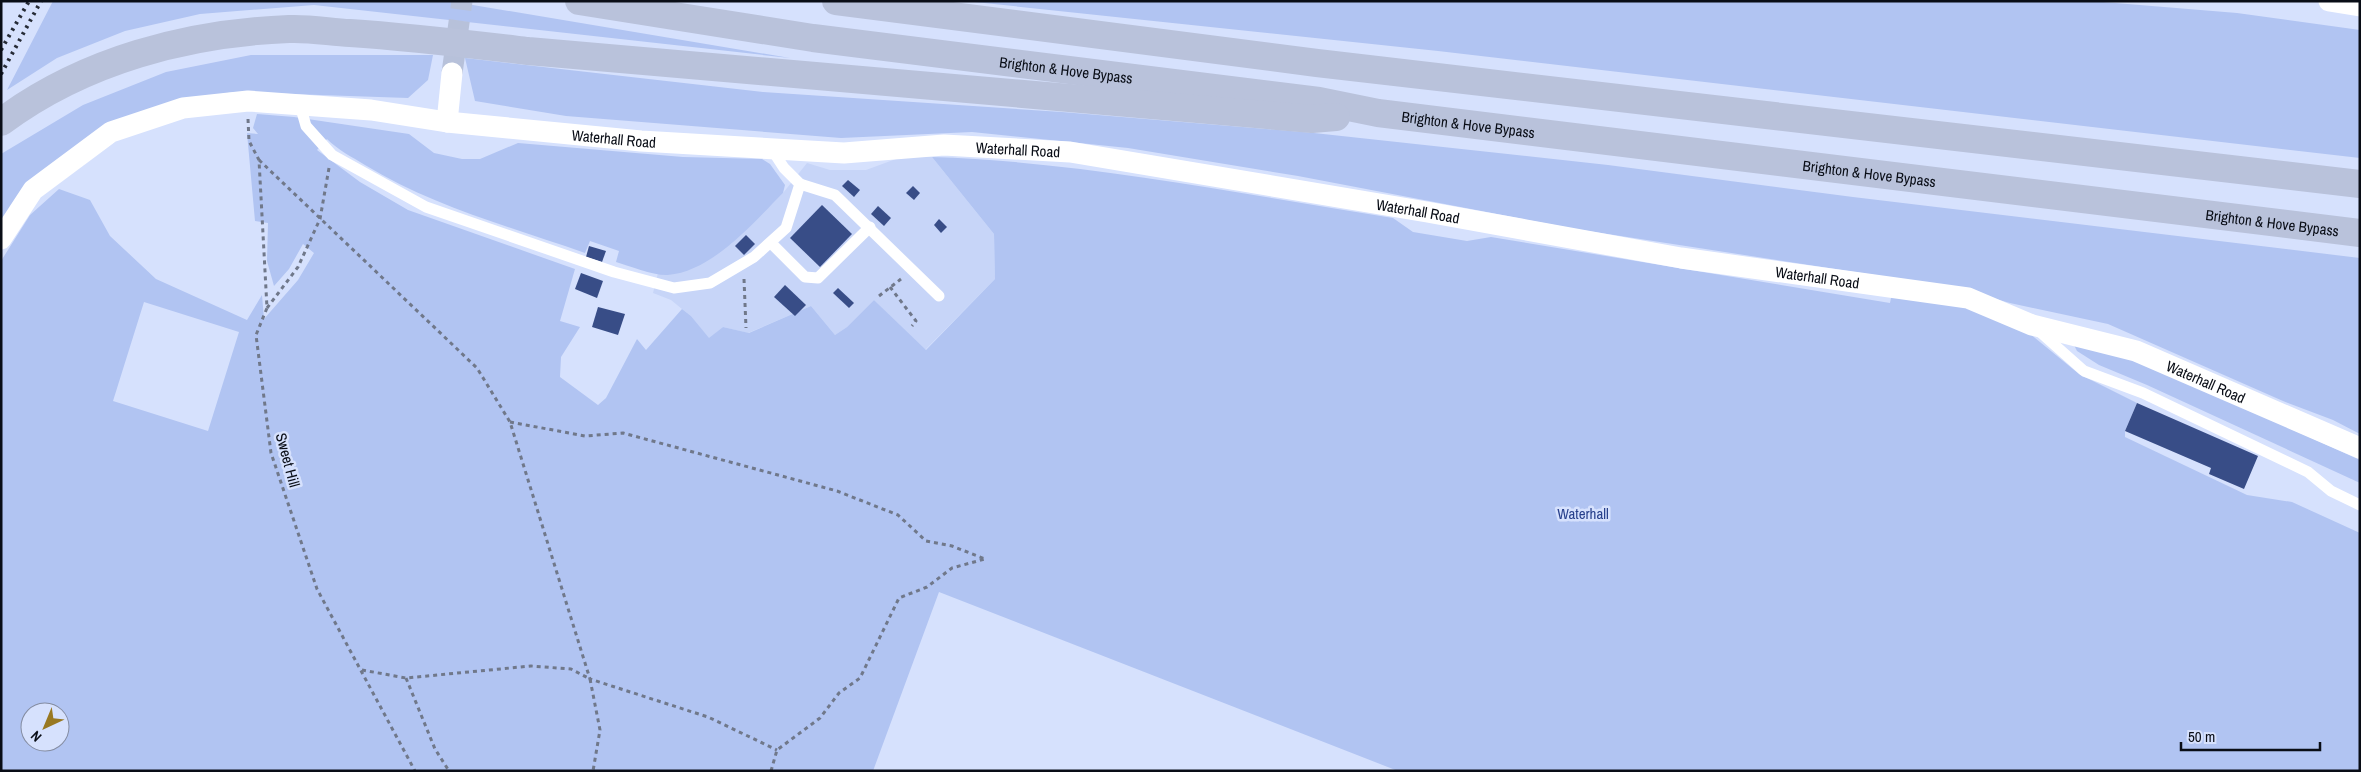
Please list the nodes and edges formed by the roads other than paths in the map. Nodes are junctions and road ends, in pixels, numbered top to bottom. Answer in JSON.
{"nodes":[{"id":1,"x":579,"y":1,"type":"edge"},
{"id":2,"x":836,"y":1,"type":"edge"},
{"id":3,"x":2329,"y":1,"type":"edge"},
{"id":4,"x":2360,"y":6,"type":"edge"},
{"id":5,"x":452,"y":73,"type":"tunnel mouth"},
{"id":6,"x":300,"y":105,"type":"junction"},
{"id":7,"x":1378,"y":113,"type":"junction"},
{"id":8,"x":1,"y":122,"type":"edge"},
{"id":9,"x":447,"y":122,"type":"junction"},
{"id":10,"x":771,"y":148,"type":"junction"},
{"id":11,"x":800,"y":184,"type":"junction"},
{"id":12,"x":2360,"y":184,"type":"edge"},
{"id":13,"x":870,"y":227,"type":"junction"},
{"id":14,"x":2360,"y":233,"type":"edge"},
{"id":15,"x":1,"y":239,"type":"edge"},
{"id":16,"x":771,"y":243,"type":"junction"},
{"id":17,"x":939,"y":296,"type":"dead end"},
{"id":18,"x":2032,"y":325,"type":"junction"},
{"id":19,"x":2360,"y":448,"type":"edge"},
{"id":20,"x":2360,"y":505,"type":"edge"}],
"edges":[{"from":1,"to":7,"type":"highway","name":"Brighton & Hove Bypass"},
{"from":2,"to":12,"type":"highway"},
{"from":3,"to":4,"type":"street"},
{"from":5,"to":9,"type":"street"},
{"from":6,"to":9,"type":"street","name":"Waterhall Road"},
{"from":6,"to":15,"type":"street","name":"Waterhall Road"},
{"from":6,"to":16,"type":"lane"},
{"from":7,"to":8,"type":"highway"},
{"from":7,"to":14,"type":"highway","name":"Brighton & Hove Bypass"},
{"from":9,"to":10,"type":"street","name":"Waterhall Road"},
{"from":10,"to":11,"type":"lane"},
{"from":10,"to":18,"type":"street","name":"Waterhall Road"},
{"from":11,"to":13,"type":"lane"},
{"from":11,"to":16,"type":"lane"},
{"from":13,"to":16,"type":"lane"},
{"from":13,"to":17,"type":"lane"},
{"from":18,"to":19,"type":"street","name":"Waterhall Road"},
{"from":18,"to":20,"type":"lane"}]}
